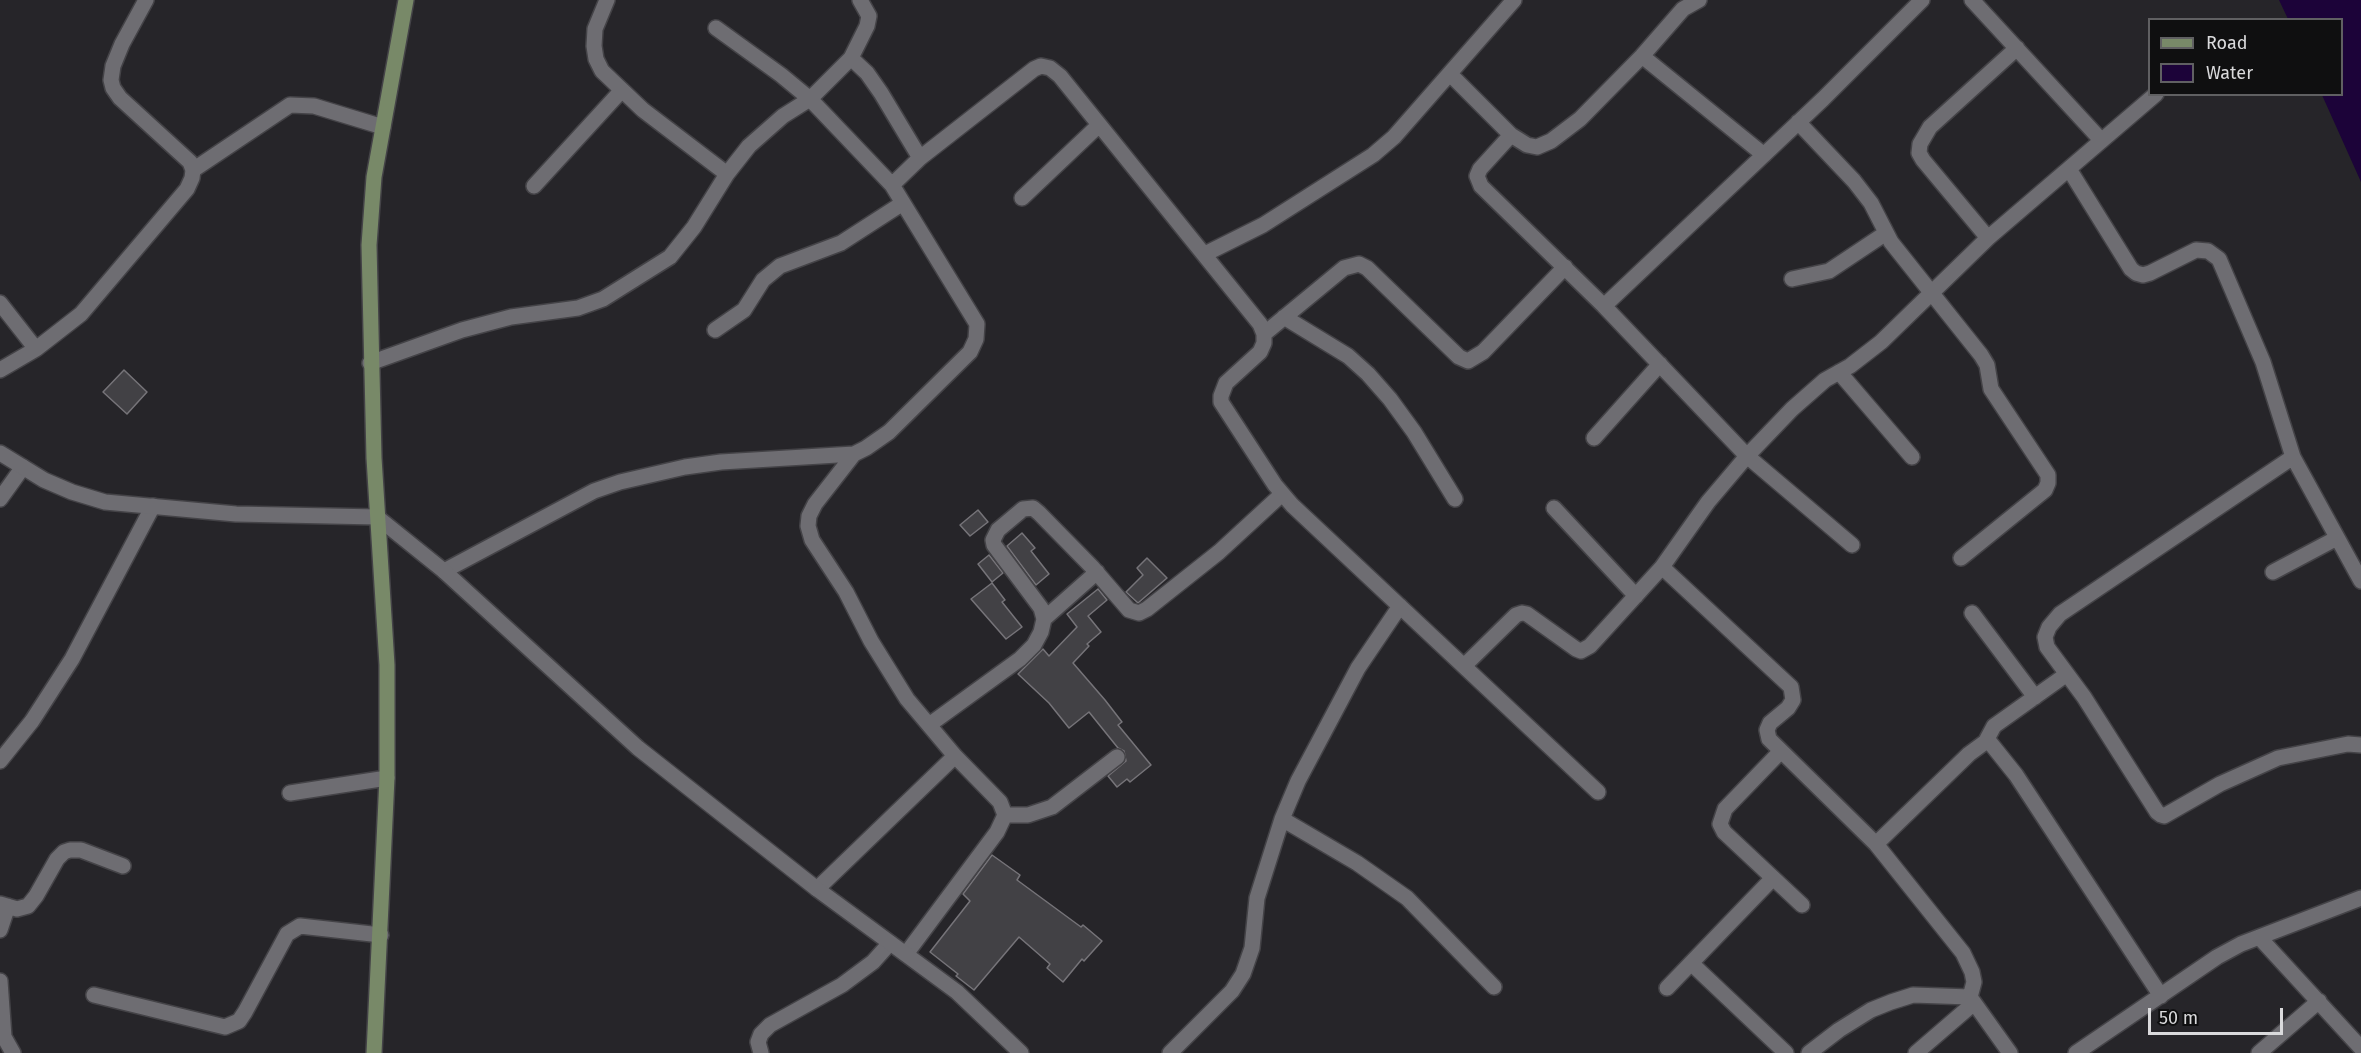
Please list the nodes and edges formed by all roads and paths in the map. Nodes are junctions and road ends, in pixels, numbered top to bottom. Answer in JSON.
{"nodes":[{"id":1,"x":146,"y":0,"type":"edge"},
{"id":2,"x":406,"y":0,"type":"edge"},
{"id":3,"x":607,"y":0,"type":"edge"},
{"id":4,"x":860,"y":0,"type":"edge"},
{"id":5,"x":1514,"y":0,"type":"edge"},
{"id":6,"x":1699,"y":0,"type":"edge"},
{"id":7,"x":1922,"y":0,"type":"edge"},
{"id":8,"x":1972,"y":0,"type":"edge"},
{"id":9,"x":1679,"y":4,"type":"edge"},
{"id":10,"x":716,"y":28,"type":"dead end"},
{"id":11,"x":2017,"y":48,"type":"junction"},
{"id":12,"x":1642,"y":56,"type":"junction"},
{"id":13,"x":851,"y":58,"type":"junction"},
{"id":14,"x":1450,"y":74,"type":"junction"},
{"id":15,"x":622,"y":90,"type":"junction"},
{"id":16,"x":2154,"y":96,"type":"edge"},
{"id":17,"x":810,"y":99,"type":"junction"},
{"id":18,"x":1798,"y":122,"type":"junction"},
{"id":19,"x":1099,"y":125,"type":"junction"},
{"id":20,"x":383,"y":127,"type":"junction"},
{"id":21,"x":1511,"y":135,"type":"junction"},
{"id":22,"x":2101,"y":140,"type":"junction"},
{"id":23,"x":1764,"y":155,"type":"junction"},
{"id":24,"x":920,"y":158,"type":"junction"},
{"id":25,"x":2069,"y":169,"type":"junction"},
{"id":26,"x":194,"y":170,"type":"junction"},
{"id":27,"x":727,"y":174,"type":"junction"},
{"id":28,"x":892,"y":185,"type":"junction"},
{"id":29,"x":534,"y":186,"type":"dead end"},
{"id":30,"x":1022,"y":198,"type":"dead end"},
{"id":31,"x":903,"y":203,"type":"junction"},
{"id":32,"x":1886,"y":233,"type":"junction"},
{"id":33,"x":1988,"y":238,"type":"junction"},
{"id":34,"x":1205,"y":254,"type":"junction"},
{"id":35,"x":1565,"y":267,"type":"junction"},
{"id":36,"x":1792,"y":279,"type":"dead end"},
{"id":37,"x":1932,"y":292,"type":"junction"},
{"id":38,"x":0,"y":303,"type":"edge"},
{"id":39,"x":1604,"y":306,"type":"junction"},
{"id":40,"x":1284,"y":317,"type":"junction"},
{"id":41,"x":715,"y":330,"type":"dead end"},
{"id":42,"x":1264,"y":334,"type":"junction"},
{"id":43,"x":36,"y":349,"type":"junction"},
{"id":44,"x":370,"y":363,"type":"junction"},
{"id":45,"x":1660,"y":364,"type":"junction"},
{"id":46,"x":0,"y":370,"type":"edge"},
{"id":47,"x":1839,"y":372,"type":"junction"},
{"id":48,"x":1594,"y":438,"type":"dead end"},
{"id":49,"x":0,"y":453,"type":"edge"},
{"id":50,"x":854,"y":454,"type":"junction"},
{"id":51,"x":1747,"y":456,"type":"junction"},
{"id":52,"x":1912,"y":457,"type":"dead end"},
{"id":53,"x":2293,"y":458,"type":"junction"},
{"id":54,"x":23,"y":467,"type":"junction"},
{"id":55,"x":1282,"y":494,"type":"junction"},
{"id":56,"x":0,"y":499,"type":"edge"},
{"id":57,"x":1455,"y":499,"type":"dead end"},
{"id":58,"x":153,"y":506,"type":"junction"},
{"id":59,"x":1554,"y":508,"type":"dead end"},
{"id":60,"x":377,"y":517,"type":"junction"},
{"id":61,"x":2337,"y":538,"type":"junction"},
{"id":62,"x":1852,"y":545,"type":"dead end"},
{"id":63,"x":1960,"y":558,"type":"dead end"},
{"id":64,"x":1662,"y":567,"type":"junction"},
{"id":65,"x":444,"y":571,"type":"junction"},
{"id":66,"x":1097,"y":572,"type":"junction"},
{"id":67,"x":2273,"y":572,"type":"dead end"},
{"id":68,"x":2361,"y":581,"type":"edge"},
{"id":69,"x":1636,"y":596,"type":"junction"},
{"id":70,"x":1400,"y":606,"type":"junction"},
{"id":71,"x":1972,"y":613,"type":"dead end"},
{"id":72,"x":1044,"y":619,"type":"junction"},
{"id":73,"x":1464,"y":666,"type":"junction"},
{"id":74,"x":2067,"y":674,"type":"junction"},
{"id":75,"x":2035,"y":697,"type":"junction"},
{"id":76,"x":929,"y":726,"type":"junction"},
{"id":77,"x":1987,"y":739,"type":"junction"},
{"id":78,"x":2361,"y":745,"type":"edge"},
{"id":79,"x":1781,"y":751,"type":"junction"},
{"id":80,"x":955,"y":756,"type":"junction"},
{"id":81,"x":1117,"y":757,"type":"dead end"},
{"id":82,"x":0,"y":761,"type":"edge"},
{"id":83,"x":387,"y":778,"type":"junction"},
{"id":84,"x":1598,"y":792,"type":"dead end"},
{"id":85,"x":290,"y":793,"type":"dead end"},
{"id":86,"x":1005,"y":815,"type":"junction"},
{"id":87,"x":1282,"y":819,"type":"junction"},
{"id":88,"x":1876,"y":843,"type":"junction"},
{"id":89,"x":123,"y":866,"type":"dead end"},
{"id":90,"x":1773,"y":878,"type":"junction"},
{"id":91,"x":817,"y":889,"type":"junction"},
{"id":92,"x":2361,"y":898,"type":"edge"},
{"id":93,"x":4,"y":905,"type":"edge"},
{"id":94,"x":1802,"y":905,"type":"dead end"},
{"id":95,"x":0,"y":930,"type":"edge"},
{"id":96,"x":381,"y":935,"type":"junction"},
{"id":97,"x":2259,"y":937,"type":"junction"},
{"id":98,"x":890,"y":943,"type":"junction"},
{"id":99,"x":906,"y":954,"type":"junction"},
{"id":100,"x":1691,"y":963,"type":"junction"},
{"id":101,"x":0,"y":981,"type":"edge"},
{"id":102,"x":1494,"y":987,"type":"dead end"},
{"id":103,"x":1667,"y":988,"type":"dead end"},
{"id":104,"x":94,"y":995,"type":"dead end"},
{"id":105,"x":2161,"y":996,"type":"junction"},
{"id":106,"x":1972,"y":1000,"type":"junction"},
{"id":107,"x":2319,"y":1001,"type":"junction"},
{"id":108,"x":2361,"y":1048,"type":"edge"},
{"id":109,"x":2006,"y":1052,"type":"edge"},
{"id":110,"x":13,"y":1053,"type":"edge"},
{"id":111,"x":374,"y":1053,"type":"edge"},
{"id":112,"x":761,"y":1053,"type":"edge"},
{"id":113,"x":1021,"y":1053,"type":"edge"},
{"id":114,"x":1170,"y":1053,"type":"edge"},
{"id":115,"x":1786,"y":1053,"type":"edge"},
{"id":116,"x":1809,"y":1053,"type":"edge"},
{"id":117,"x":1916,"y":1053,"type":"edge"},
{"id":118,"x":2076,"y":1053,"type":"edge"},
{"id":119,"x":2259,"y":1053,"type":"edge"}],
"edges":[{"from":1,"to":26,"type":"street"},
{"from":2,"to":20,"type":"main road"},
{"from":3,"to":15,"type":"street"},
{"from":4,"to":13,"type":"street"},
{"from":5,"to":14,"type":"street"},
{"from":6,"to":9,"type":"street"},
{"from":7,"to":18,"type":"street"},
{"from":8,"to":11,"type":"street"},
{"from":9,"to":12,"type":"street"},
{"from":10,"to":17,"type":"street"},
{"from":11,"to":22,"type":"street"},
{"from":11,"to":33,"type":"street"},
{"from":12,"to":21,"type":"street"},
{"from":12,"to":23,"type":"street"},
{"from":13,"to":17,"type":"street"},
{"from":13,"to":24,"type":"street"},
{"from":14,"to":21,"type":"street"},
{"from":14,"to":34,"type":"street"},
{"from":15,"to":27,"type":"street"},
{"from":15,"to":29,"type":"street"},
{"from":16,"to":22,"type":"street"},
{"from":17,"to":27,"type":"street"},
{"from":17,"to":28,"type":"street"},
{"from":18,"to":23,"type":"street"},
{"from":18,"to":32,"type":"street"},
{"from":19,"to":24,"type":"street"},
{"from":19,"to":30,"type":"street"},
{"from":19,"to":34,"type":"street"},
{"from":20,"to":26,"type":"street"},
{"from":20,"to":44,"type":"main road"},
{"from":21,"to":35,"type":"street"},
{"from":22,"to":25,"type":"street"},
{"from":23,"to":39,"type":"street"},
{"from":24,"to":28,"type":"street"},
{"from":25,"to":33,"type":"street"},
{"from":25,"to":53,"type":"street"},
{"from":26,"to":43,"type":"street"},
{"from":27,"to":44,"type":"street"},
{"from":28,"to":31,"type":"street"},
{"from":31,"to":41,"type":"street"},
{"from":31,"to":50,"type":"street"},
{"from":32,"to":36,"type":"street"},
{"from":32,"to":37,"type":"street"},
{"from":33,"to":37,"type":"street"},
{"from":34,"to":42,"type":"street"},
{"from":35,"to":39,"type":"street"},
{"from":35,"to":40,"type":"street"},
{"from":37,"to":47,"type":"street"},
{"from":37,"to":63,"type":"street"},
{"from":38,"to":43,"type":"street"},
{"from":39,"to":45,"type":"street"},
{"from":40,"to":42,"type":"street"},
{"from":40,"to":57,"type":"street"},
{"from":42,"to":55,"type":"street"},
{"from":43,"to":46,"type":"street"},
{"from":44,"to":60,"type":"main road"},
{"from":45,"to":48,"type":"street"},
{"from":45,"to":51,"type":"street"},
{"from":47,"to":51,"type":"street"},
{"from":47,"to":52,"type":"street"},
{"from":49,"to":54,"type":"street"},
{"from":50,"to":65,"type":"street"},
{"from":50,"to":76,"type":"street"},
{"from":51,"to":62,"type":"street"},
{"from":51,"to":64,"type":"street"},
{"from":53,"to":61,"type":"street"},
{"from":53,"to":74,"type":"street"},
{"from":54,"to":56,"type":"street"},
{"from":54,"to":58,"type":"street"},
{"from":55,"to":66,"type":"street"},
{"from":55,"to":70,"type":"street"},
{"from":58,"to":60,"type":"street"},
{"from":58,"to":82,"type":"street"},
{"from":59,"to":69,"type":"street"},
{"from":60,"to":65,"type":"street"},
{"from":60,"to":83,"type":"main road"},
{"from":61,"to":67,"type":"street"},
{"from":61,"to":68,"type":"street"},
{"from":64,"to":69,"type":"street"},
{"from":64,"to":79,"type":"street"},
{"from":65,"to":91,"type":"street"},
{"from":66,"to":72,"type":"street"},
{"from":66,"to":72,"type":"street"},
{"from":69,"to":73,"type":"street"},
{"from":70,"to":73,"type":"street"},
{"from":70,"to":87,"type":"street"},
{"from":71,"to":75,"type":"street"},
{"from":72,"to":76,"type":"street"},
{"from":73,"to":84,"type":"street"},
{"from":74,"to":75,"type":"street"},
{"from":74,"to":78,"type":"street"},
{"from":75,"to":77,"type":"street"},
{"from":76,"to":80,"type":"street"},
{"from":77,"to":88,"type":"street"},
{"from":77,"to":105,"type":"street"},
{"from":79,"to":88,"type":"street"},
{"from":79,"to":90,"type":"street"},
{"from":80,"to":86,"type":"street"},
{"from":80,"to":91,"type":"street"},
{"from":81,"to":86,"type":"street"},
{"from":83,"to":85,"type":"street"},
{"from":83,"to":96,"type":"main road"},
{"from":86,"to":99,"type":"street"},
{"from":87,"to":102,"type":"street"},
{"from":87,"to":114,"type":"street"},
{"from":88,"to":106,"type":"street"},
{"from":89,"to":93,"type":"street"},
{"from":90,"to":94,"type":"street"},
{"from":90,"to":100,"type":"street"},
{"from":91,"to":98,"type":"street"},
{"from":92,"to":97,"type":"street"},
{"from":93,"to":95,"type":"street"},
{"from":96,"to":104,"type":"street"},
{"from":96,"to":111,"type":"main road"},
{"from":97,"to":105,"type":"street"},
{"from":97,"to":107,"type":"street"},
{"from":98,"to":99,"type":"street"},
{"from":98,"to":112,"type":"street"},
{"from":99,"to":113,"type":"street"},
{"from":100,"to":103,"type":"street"},
{"from":100,"to":115,"type":"street"},
{"from":101,"to":110,"type":"street"},
{"from":105,"to":118,"type":"street"},
{"from":106,"to":109,"type":"street"},
{"from":106,"to":116,"type":"street"},
{"from":106,"to":117,"type":"street"},
{"from":107,"to":108,"type":"street"},
{"from":107,"to":119,"type":"street"}]}
